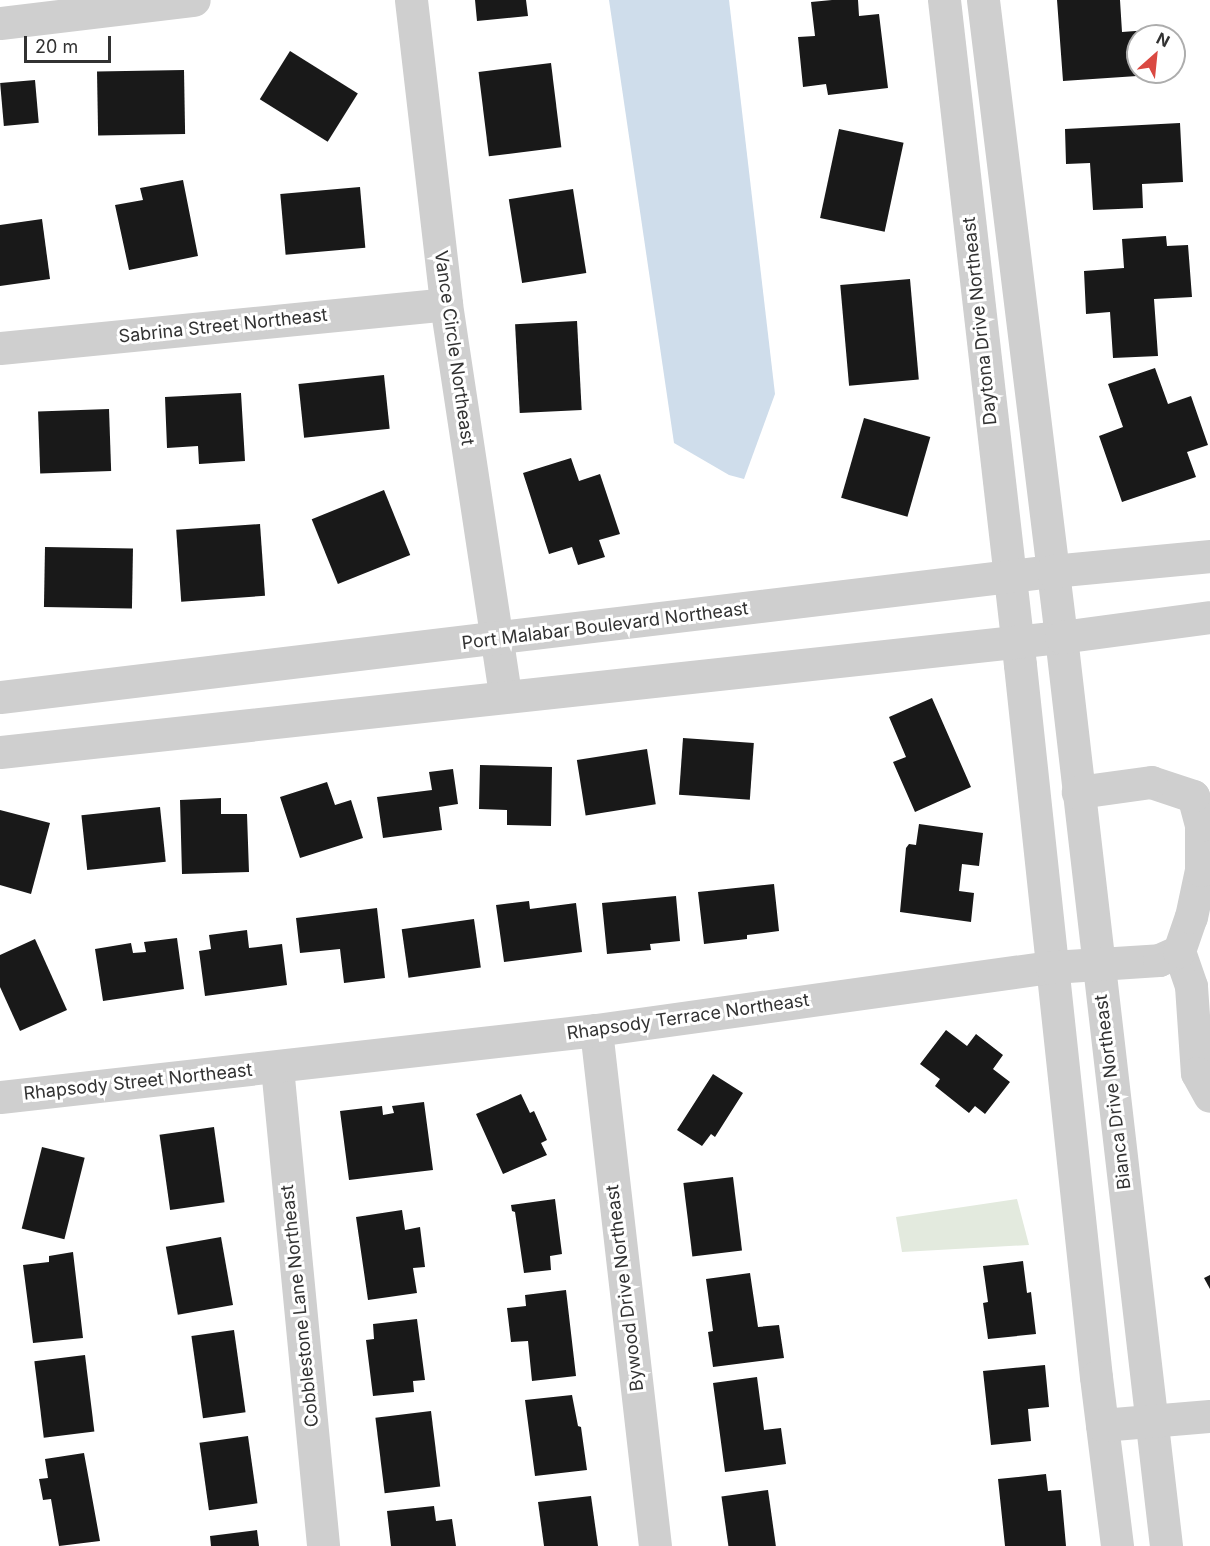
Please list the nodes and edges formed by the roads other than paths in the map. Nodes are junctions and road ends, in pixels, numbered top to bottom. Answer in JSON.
{"nodes":[{"id":1,"x":194,"y":0,"type":"edge"},
{"id":2,"x":411,"y":0,"type":"edge"},
{"id":3,"x":944,"y":0,"type":"edge"},
{"id":4,"x":983,"y":0,"type":"edge"},
{"id":5,"x":0,"y":23,"type":"edge"},
{"id":6,"x":447,"y":304,"type":"junction"},
{"id":7,"x":0,"y":348,"type":"edge"},
{"id":8,"x":1210,"y":555,"type":"edge"},
{"id":9,"x":1052,"y":571,"type":"junction"},
{"id":10,"x":1009,"y":576,"type":"junction"},
{"id":11,"x":1210,"y":617,"type":"edge"},
{"id":12,"x":1061,"y":637,"type":"junction"},
{"id":13,"x":497,"y":639,"type":"junction"},
{"id":14,"x":1017,"y":642,"type":"junction"},
{"id":15,"x":505,"y":696,"type":"junction"},
{"id":16,"x":0,"y":697,"type":"edge"},
{"id":17,"x":0,"y":752,"type":"edge"},
{"id":18,"x":1078,"y":792,"type":"junction"},
{"id":19,"x":1179,"y":951,"type":"junction"},
{"id":20,"x":1098,"y":964,"type":"junction"},
{"id":21,"x":1052,"y":967,"type":"junction"},
{"id":22,"x":596,"y":1030,"type":"junction"},
{"id":23,"x":277,"y":1067,"type":"junction"},
{"id":24,"x":1210,"y":1096,"type":"edge"},
{"id":25,"x":0,"y":1098,"type":"edge"},
{"id":26,"x":1210,"y":1416,"type":"edge"},
{"id":27,"x":1152,"y":1420,"type":"junction"},
{"id":28,"x":1102,"y":1425,"type":"junction"},
{"id":29,"x":323,"y":1546,"type":"edge"},
{"id":30,"x":655,"y":1546,"type":"edge"},
{"id":31,"x":1117,"y":1546,"type":"edge"},
{"id":32,"x":1166,"y":1546,"type":"edge"}],
"edges":[{"from":1,"to":5,"type":"street"},
{"from":2,"to":6,"type":"street","name":"Vance Circle Northeast"},
{"from":3,"to":10,"type":"street","name":"Daytona Drive Northeast"},
{"from":4,"to":9,"type":"street"},
{"from":6,"to":7,"type":"street","name":"Sabrina Street Northeast"},
{"from":6,"to":13,"type":"street","name":"Vance Circle Northeast"},
{"from":8,"to":9,"type":"street","name":"Port Malabar Boulevard Northeast"},
{"from":9,"to":10,"type":"street","name":"Port Malabar Boulevard Northeast"},
{"from":9,"to":12,"type":"street"},
{"from":10,"to":13,"type":"street","name":"Port Malabar Boulevard Northeast"},
{"from":10,"to":14,"type":"street","name":"Daytona Drive Northeast"},
{"from":11,"to":12,"type":"street"},
{"from":12,"to":14,"type":"street"},
{"from":12,"to":18,"type":"street","name":"Bianca Drive Northeast"},
{"from":13,"to":15,"type":"street","name":"Vance Circle Northeast"},
{"from":13,"to":16,"type":"street","name":"Port Malabar Boulevard Northeast"},
{"from":14,"to":15,"type":"street"},
{"from":14,"to":21,"type":"street"},
{"from":15,"to":17,"type":"street"},
{"from":18,"to":19,"type":"street"},
{"from":18,"to":20,"type":"street","name":"Bianca Drive Northeast"},
{"from":19,"to":20,"type":"street","name":"Rhapsody Terrace Northeast"},
{"from":19,"to":24,"type":"street"},
{"from":20,"to":21,"type":"street","name":"Rhapsody Terrace Northeast"},
{"from":20,"to":27,"type":"street","name":"Bianca Drive Northeast"},
{"from":21,"to":22,"type":"street","name":"Rhapsody Terrace Northeast"},
{"from":21,"to":28,"type":"street"},
{"from":22,"to":23,"type":"street","name":"Rhapsody Terrace Northeast"},
{"from":22,"to":30,"type":"street","name":"Bywood Drive Northeast"},
{"from":23,"to":25,"type":"street","name":"Rhapsody Street Northeast"},
{"from":23,"to":29,"type":"street","name":"Cobblestone Lane Northeast"},
{"from":26,"to":27,"type":"street"},
{"from":27,"to":28,"type":"street"},
{"from":27,"to":32,"type":"street","name":"Bianca Drive Northeast"},
{"from":28,"to":31,"type":"street"}]}
